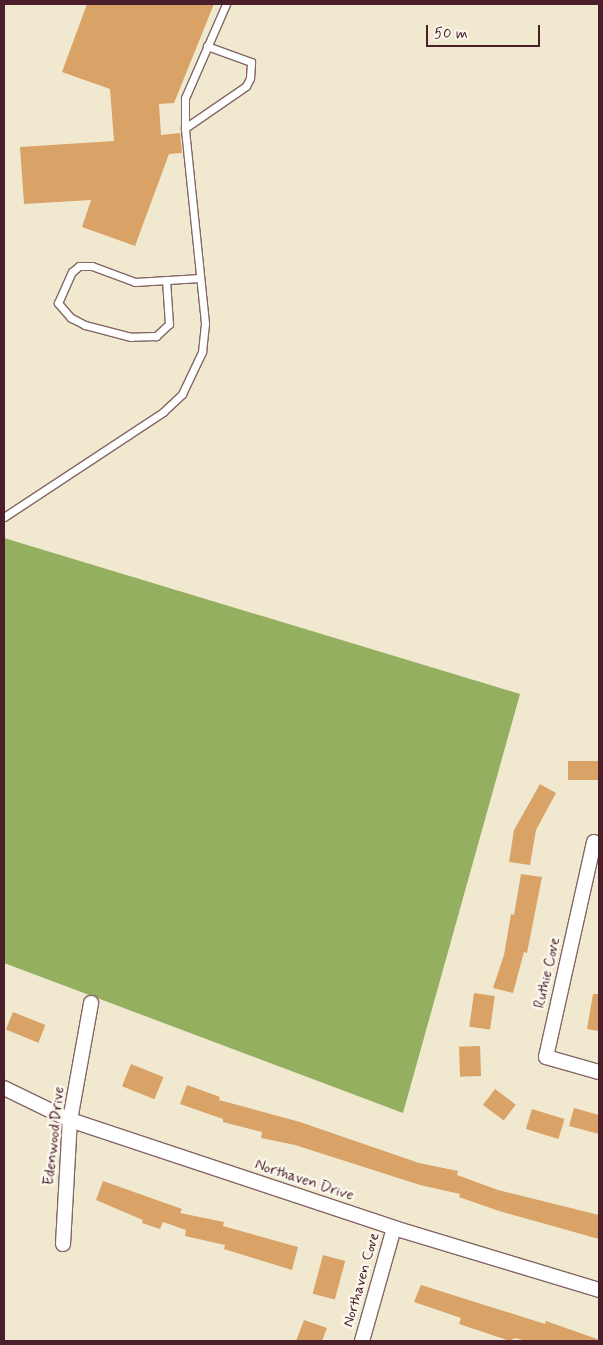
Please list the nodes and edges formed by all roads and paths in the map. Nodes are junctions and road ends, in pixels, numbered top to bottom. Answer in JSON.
{"nodes":[{"id":1,"x":226,"y":4,"type":"edge"},
{"id":2,"x":207,"y":46,"type":"junction"},
{"id":3,"x":185,"y":128,"type":"junction"},
{"id":4,"x":200,"y":278,"type":"junction"},
{"id":5,"x":166,"y":280,"type":"junction"},
{"id":6,"x":4,"y":517,"type":"edge"},
{"id":7,"x":594,"y":842,"type":"dead end"},
{"id":8,"x":91,"y":1003,"type":"dead end"},
{"id":9,"x":599,"y":1072,"type":"edge"},
{"id":10,"x":4,"y":1088,"type":"edge"},
{"id":11,"x":70,"y":1120,"type":"junction"},
{"id":12,"x":394,"y":1228,"type":"junction"},
{"id":13,"x":63,"y":1244,"type":"dead end"},
{"id":14,"x":599,"y":1290,"type":"edge"},
{"id":15,"x":362,"y":1341,"type":"edge"}],
"edges":[{"from":1,"to":2,"type":"lane"},
{"from":2,"to":3,"type":"lane"},
{"from":2,"to":3,"type":"lane"},
{"from":3,"to":4,"type":"lane"},
{"from":4,"to":5,"type":"lane"},
{"from":4,"to":6,"type":"lane"},
{"from":5,"to":5,"type":"lane"},
{"from":7,"to":9,"type":"street","name":"Ruthie Cove"},
{"from":8,"to":11,"type":"street","name":"Edenwood Drive"},
{"from":10,"to":11,"type":"street","name":"Northaven Drive"},
{"from":11,"to":12,"type":"street","name":"Northaven Drive"},
{"from":11,"to":13,"type":"street","name":"Edenwood Drive"},
{"from":12,"to":14,"type":"street","name":"Northaven Drive"},
{"from":12,"to":15,"type":"street","name":"Northaven Cove"}]}
